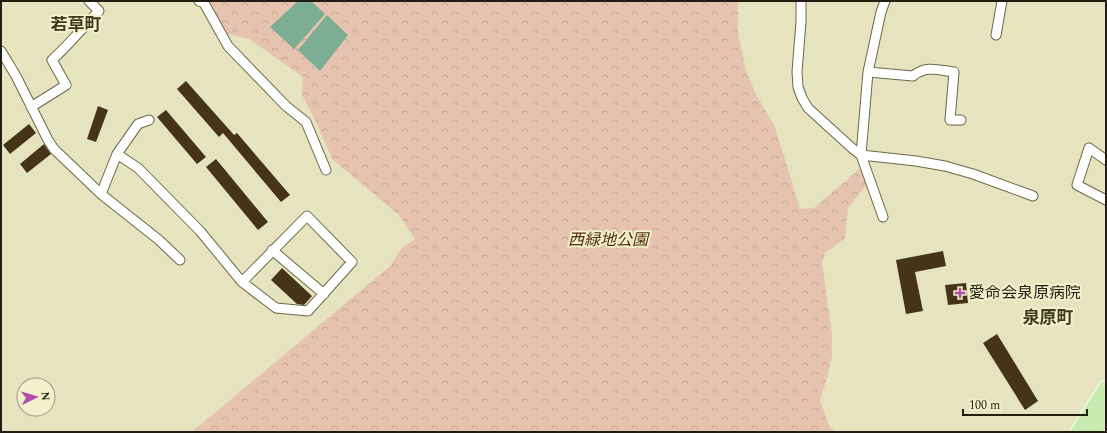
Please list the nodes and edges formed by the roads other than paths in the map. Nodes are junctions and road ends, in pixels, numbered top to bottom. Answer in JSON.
{"nodes":[{"id":1,"x":89,"y":1,"type":"edge"},
{"id":2,"x":200,"y":1,"type":"edge"},
{"id":3,"x":801,"y":1,"type":"edge"},
{"id":4,"x":885,"y":1,"type":"edge"},
{"id":5,"x":1002,"y":1,"type":"edge"},
{"id":6,"x":996,"y":35,"type":"dead end"},
{"id":7,"x":1,"y":51,"type":"edge"},
{"id":8,"x":868,"y":72,"type":"junction"},
{"id":9,"x":30,"y":107,"type":"junction"},
{"id":10,"x":149,"y":120,"type":"dead end"},
{"id":11,"x":961,"y":120,"type":"dead end"},
{"id":12,"x":117,"y":154,"type":"junction"},
{"id":13,"x":861,"y":156,"type":"junction"},
{"id":14,"x":1106,"y":160,"type":"edge"},
{"id":15,"x":326,"y":170,"type":"dead end"},
{"id":16,"x":101,"y":194,"type":"junction"},
{"id":17,"x":1033,"y":196,"type":"dead end"},
{"id":18,"x":1106,"y":200,"type":"edge"},
{"id":19,"x":883,"y":217,"type":"dead end"},
{"id":20,"x":272,"y":250,"type":"junction"},
{"id":21,"x":180,"y":260,"type":"dead end"},
{"id":22,"x":242,"y":282,"type":"junction"},
{"id":23,"x":324,"y":294,"type":"junction"},
{"id":24,"x":1106,"y":389,"type":"edge"},
{"id":25,"x":1106,"y":412,"type":"edge"},
{"id":26,"x":1079,"y":432,"type":"edge"},
{"id":27,"x":1093,"y":432,"type":"edge"}],
"edges":[{"from":1,"to":9,"type":"street"},
{"from":2,"to":15,"type":"street"},
{"from":3,"to":13,"type":"street"},
{"from":4,"to":8,"type":"street"},
{"from":5,"to":6,"type":"street"},
{"from":7,"to":9,"type":"street"},
{"from":8,"to":11,"type":"street"},
{"from":8,"to":13,"type":"street"},
{"from":9,"to":16,"type":"street"},
{"from":10,"to":12,"type":"street"},
{"from":12,"to":16,"type":"street"},
{"from":12,"to":22,"type":"street"},
{"from":13,"to":17,"type":"street"},
{"from":13,"to":19,"type":"street"},
{"from":14,"to":18,"type":"street"},
{"from":16,"to":21,"type":"street"},
{"from":20,"to":22,"type":"street"},
{"from":20,"to":23,"type":"street"},
{"from":20,"to":23,"type":"street"},
{"from":22,"to":23,"type":"street"},
{"from":24,"to":26,"type":"highway"},
{"from":25,"to":27,"type":"highway"}]}
